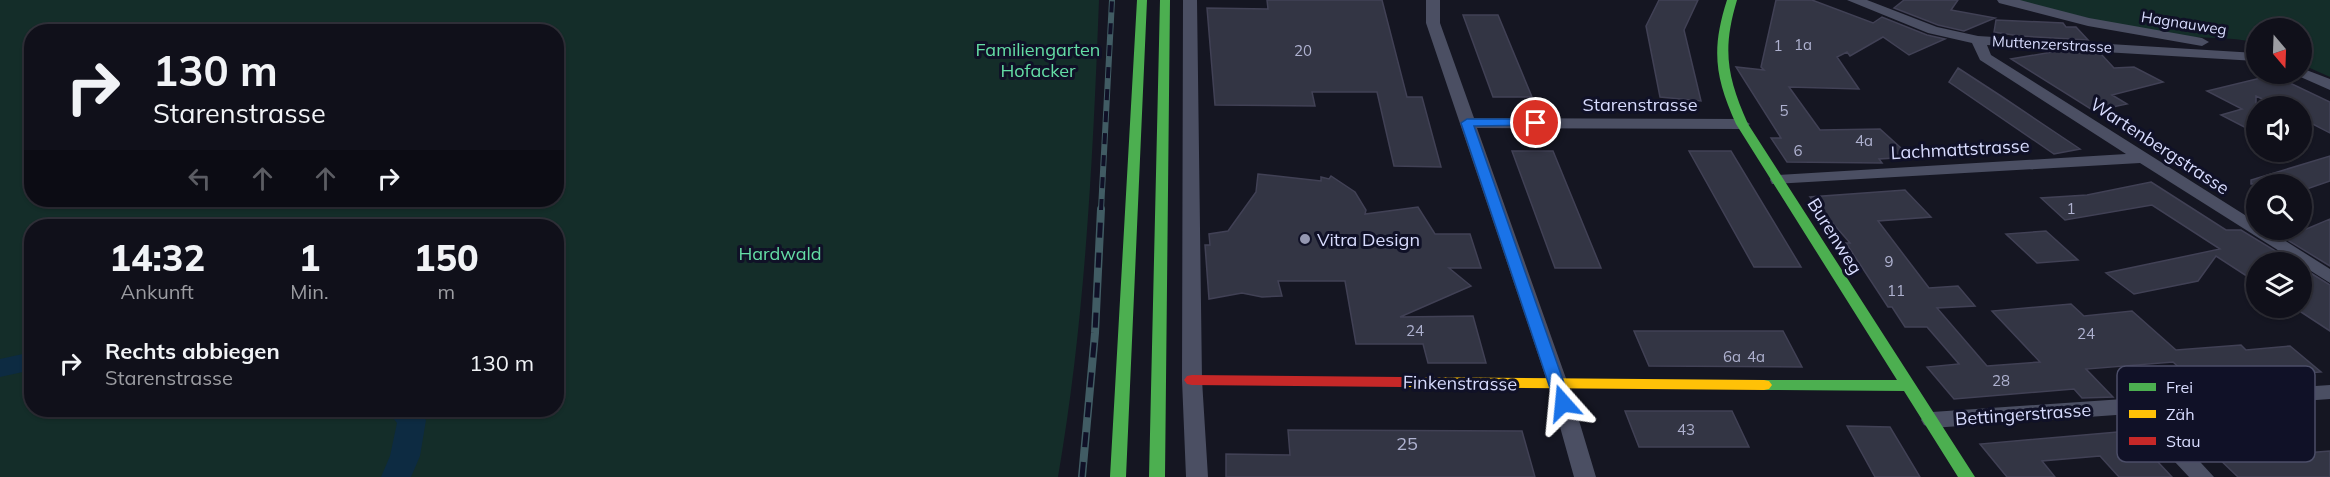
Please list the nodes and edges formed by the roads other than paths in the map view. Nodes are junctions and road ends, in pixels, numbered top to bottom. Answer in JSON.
{"nodes":[{"id":1,"x":1142,"y":0,"type":"edge"},
{"id":2,"x":1165,"y":0,"type":"edge"},
{"id":3,"x":1190,"y":0,"type":"edge"},
{"id":4,"x":1433,"y":0,"type":"edge"},
{"id":5,"x":1732,"y":0,"type":"edge"},
{"id":6,"x":1854,"y":0,"type":"edge"},
{"id":7,"x":2004,"y":0,"type":"edge"},
{"id":8,"x":1978,"y":40,"type":"junction"},
{"id":9,"x":2246,"y":53,"type":"edge"},
{"id":10,"x":2246,"y":56,"type":"edge"},
{"id":11,"x":2312,"y":77,"type":"edge"},
{"id":12,"x":2330,"y":85,"type":"edge"},
{"id":13,"x":1467,"y":123,"type":"junction"},
{"id":14,"x":1742,"y":124,"type":"junction"},
{"id":15,"x":2143,"y":158,"type":"junction"},
{"id":16,"x":1778,"y":180,"type":"junction"},
{"id":17,"x":2330,"y":277,"type":"edge"},
{"id":18,"x":1192,"y":380,"type":"junction"},
{"id":19,"x":1558,"y":384,"type":"junction"},
{"id":20,"x":1909,"y":386,"type":"junction"},
{"id":21,"x":2330,"y":392,"type":"edge"},
{"id":22,"x":2315,"y":393,"type":"edge"},
{"id":23,"x":2117,"y":408,"type":"edge"},
{"id":24,"x":1932,"y":420,"type":"junction"},
{"id":25,"x":2189,"y":462,"type":"edge"},
{"id":26,"x":1118,"y":477,"type":"edge"},
{"id":27,"x":1157,"y":477,"type":"edge"},
{"id":28,"x":1197,"y":477,"type":"edge"},
{"id":29,"x":1585,"y":477,"type":"edge"},
{"id":30,"x":1968,"y":477,"type":"edge"},
{"id":31,"x":2203,"y":477,"type":"edge"}],
"edges":[{"from":1,"to":26,"type":"main road"},
{"from":2,"to":27,"type":"main road"},
{"from":3,"to":18,"type":"street"},
{"from":4,"to":13,"type":"street"},
{"from":5,"to":14,"type":"main road","name":"Burenweg"},
{"from":6,"to":8,"type":"street","name":"Muttenzerstrasse"},
{"from":7,"to":9,"type":"street","name":"Hagnauweg"},
{"from":8,"to":10,"type":"street","name":"Muttenzerstrasse"},
{"from":8,"to":15,"type":"street","name":"Wartenbergstrasse"},
{"from":11,"to":12,"type":"street"},
{"from":13,"to":14,"type":"street","name":"Starenstrasse"},
{"from":13,"to":19,"type":"street"},
{"from":14,"to":16,"type":"main road","name":"Burenweg"},
{"from":15,"to":16,"type":"street","name":"Lachmattstrasse"},
{"from":15,"to":17,"type":"street","name":"Wartenbergstrasse"},
{"from":16,"to":20,"type":"main road","name":"Burenweg"},
{"from":18,"to":19,"type":"main road","name":"Finkenstrasse"},
{"from":18,"to":28,"type":"street"},
{"from":19,"to":20,"type":"main road","name":"Finkenstrasse"},
{"from":19,"to":29,"type":"street"},
{"from":20,"to":24,"type":"main road","name":"Burenweg"},
{"from":21,"to":22,"type":"street","name":"Bettingerstrasse"},
{"from":23,"to":24,"type":"street","name":"Bettingerstrasse"},
{"from":24,"to":30,"type":"main road","name":"Burenweg"},
{"from":25,"to":31,"type":"street"}]}
